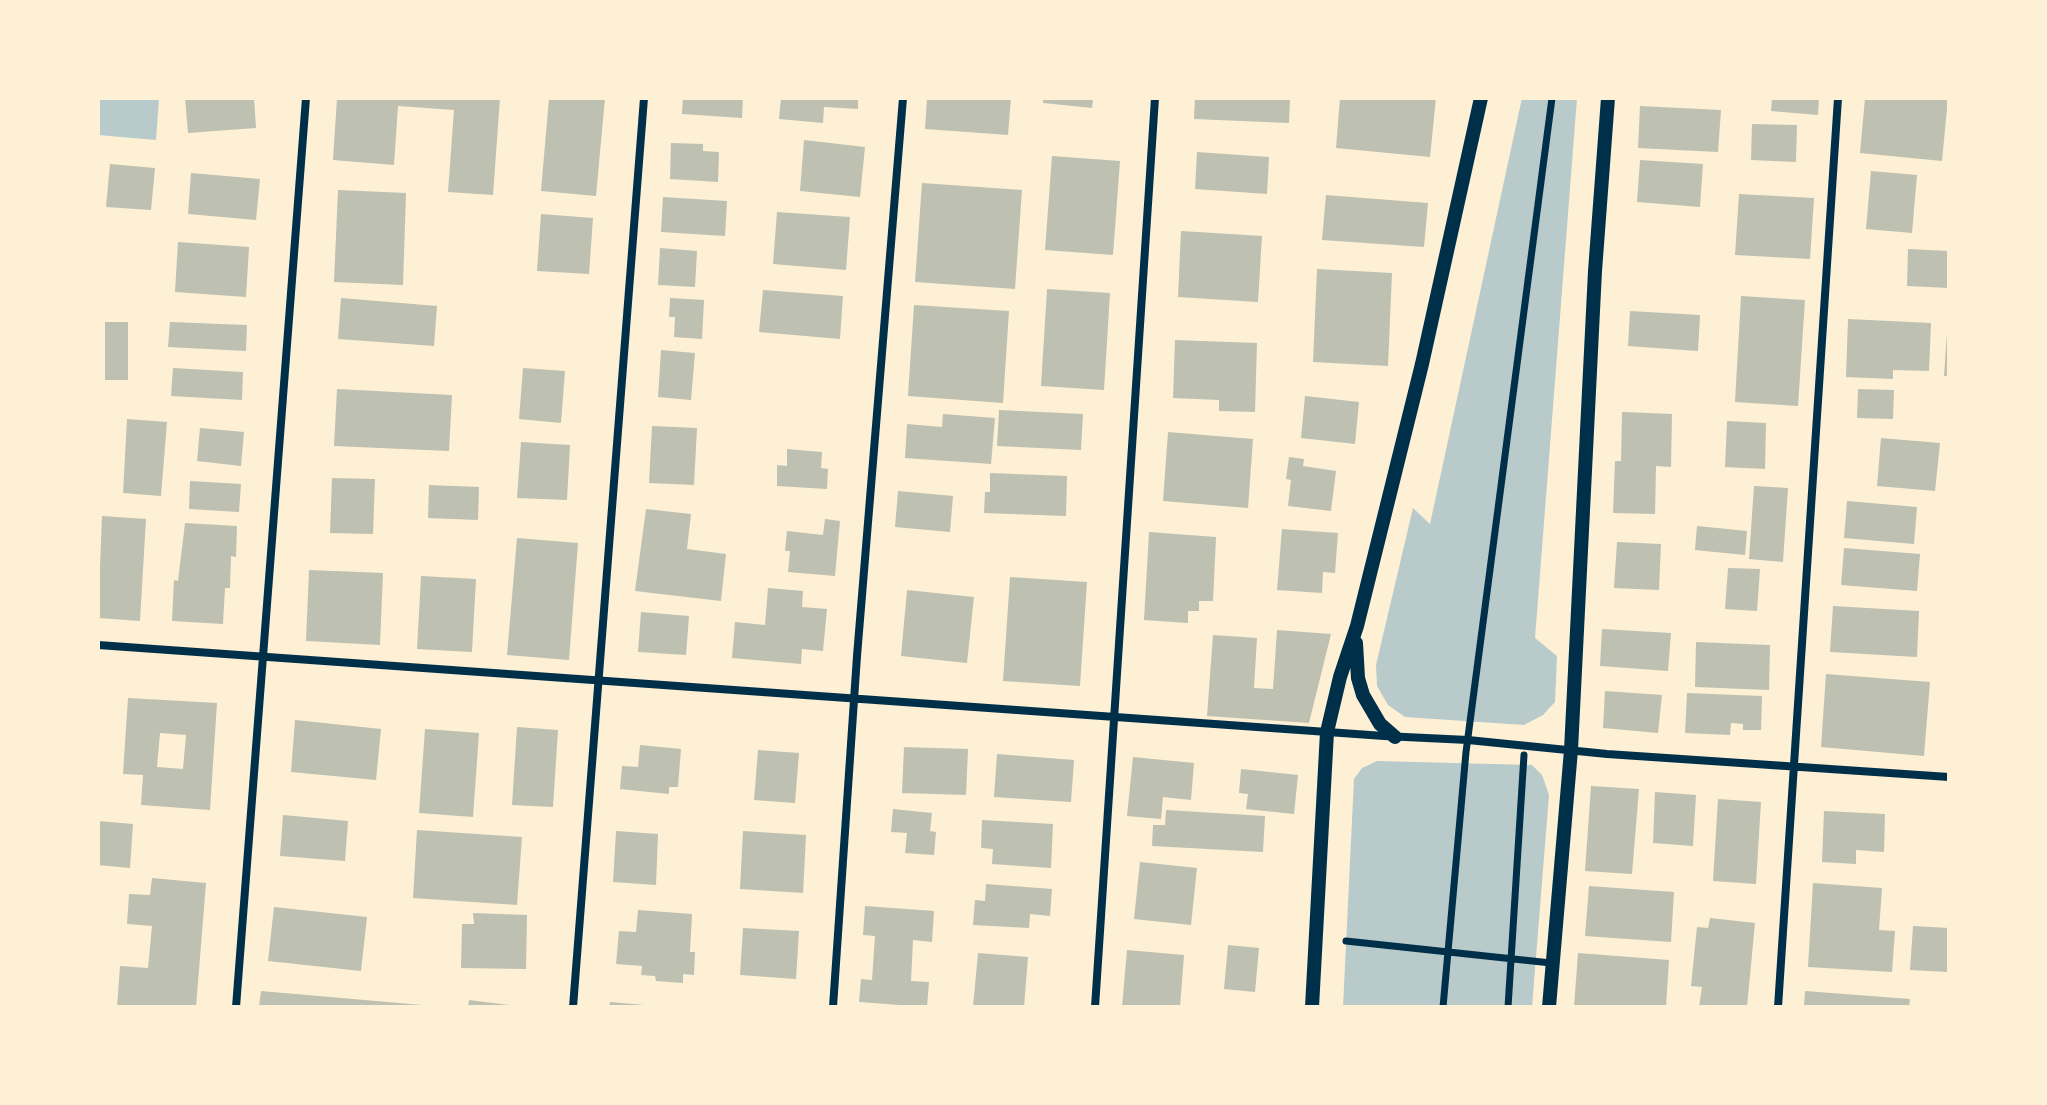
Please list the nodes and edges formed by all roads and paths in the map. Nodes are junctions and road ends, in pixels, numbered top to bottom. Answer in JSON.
{"nodes":[{"id":1,"x":306,"y":98,"type":"edge"},
{"id":2,"x":644,"y":98,"type":"edge"},
{"id":3,"x":903,"y":98,"type":"edge"},
{"id":4,"x":1155,"y":98,"type":"edge"},
{"id":5,"x":1481,"y":98,"type":"edge"},
{"id":6,"x":1552,"y":98,"type":"edge"},
{"id":7,"x":1608,"y":98,"type":"edge"},
{"id":8,"x":1838,"y":98,"type":"edge"},
{"id":9,"x":1357,"y":626,"type":"junction"},
{"id":10,"x":98,"y":645,"type":"edge"},
{"id":11,"x":263,"y":658,"type":"junction"},
{"id":12,"x":597,"y":680,"type":"junction"},
{"id":13,"x":854,"y":698,"type":"junction"},
{"id":14,"x":1114,"y":715,"type":"junction"},
{"id":15,"x":1327,"y":732,"type":"junction"},
{"id":16,"x":1395,"y":737,"type":"junction"},
{"id":17,"x":1468,"y":740,"type":"junction"},
{"id":18,"x":1571,"y":750,"type":"junction"},
{"id":19,"x":1524,"y":755,"type":"dead end"},
{"id":20,"x":1794,"y":766,"type":"junction"},
{"id":21,"x":1949,"y":777,"type":"edge"},
{"id":22,"x":1346,"y":941,"type":"dead end"},
{"id":23,"x":1447,"y":952,"type":"junction"},
{"id":24,"x":1511,"y":957,"type":"junction"},
{"id":25,"x":1551,"y":963,"type":"junction"},
{"id":26,"x":236,"y":1007,"type":"edge"},
{"id":27,"x":573,"y":1007,"type":"edge"},
{"id":28,"x":833,"y":1007,"type":"edge"},
{"id":29,"x":1095,"y":1007,"type":"edge"},
{"id":30,"x":1312,"y":1007,"type":"edge"},
{"id":31,"x":1443,"y":1007,"type":"edge"},
{"id":32,"x":1508,"y":1007,"type":"edge"},
{"id":33,"x":1549,"y":1007,"type":"edge"},
{"id":34,"x":1778,"y":1007,"type":"edge"}],
"edges":[{"from":1,"to":11,"type":"street"},
{"from":2,"to":12,"type":"street"},
{"from":3,"to":13,"type":"street"},
{"from":4,"to":14,"type":"street"},
{"from":5,"to":9,"type":"street"},
{"from":6,"to":17,"type":"street"},
{"from":7,"to":18,"type":"street"},
{"from":8,"to":20,"type":"street"},
{"from":9,"to":15,"type":"street"},
{"from":9,"to":16,"type":"street"},
{"from":10,"to":11,"type":"street"},
{"from":11,"to":12,"type":"street"},
{"from":11,"to":26,"type":"street"},
{"from":12,"to":13,"type":"street"},
{"from":12,"to":27,"type":"street"},
{"from":13,"to":14,"type":"street"},
{"from":13,"to":28,"type":"street"},
{"from":14,"to":15,"type":"street"},
{"from":14,"to":29,"type":"street"},
{"from":15,"to":16,"type":"street"},
{"from":15,"to":30,"type":"street"},
{"from":16,"to":17,"type":"street"},
{"from":17,"to":18,"type":"street"},
{"from":17,"to":23,"type":"street"},
{"from":18,"to":20,"type":"street"},
{"from":18,"to":25,"type":"street"},
{"from":19,"to":24,"type":"street"},
{"from":20,"to":21,"type":"street"},
{"from":20,"to":34,"type":"street"},
{"from":22,"to":23,"type":"street"},
{"from":23,"to":24,"type":"street"},
{"from":23,"to":31,"type":"street"},
{"from":24,"to":25,"type":"street"},
{"from":24,"to":32,"type":"street"},
{"from":25,"to":33,"type":"street"}]}
